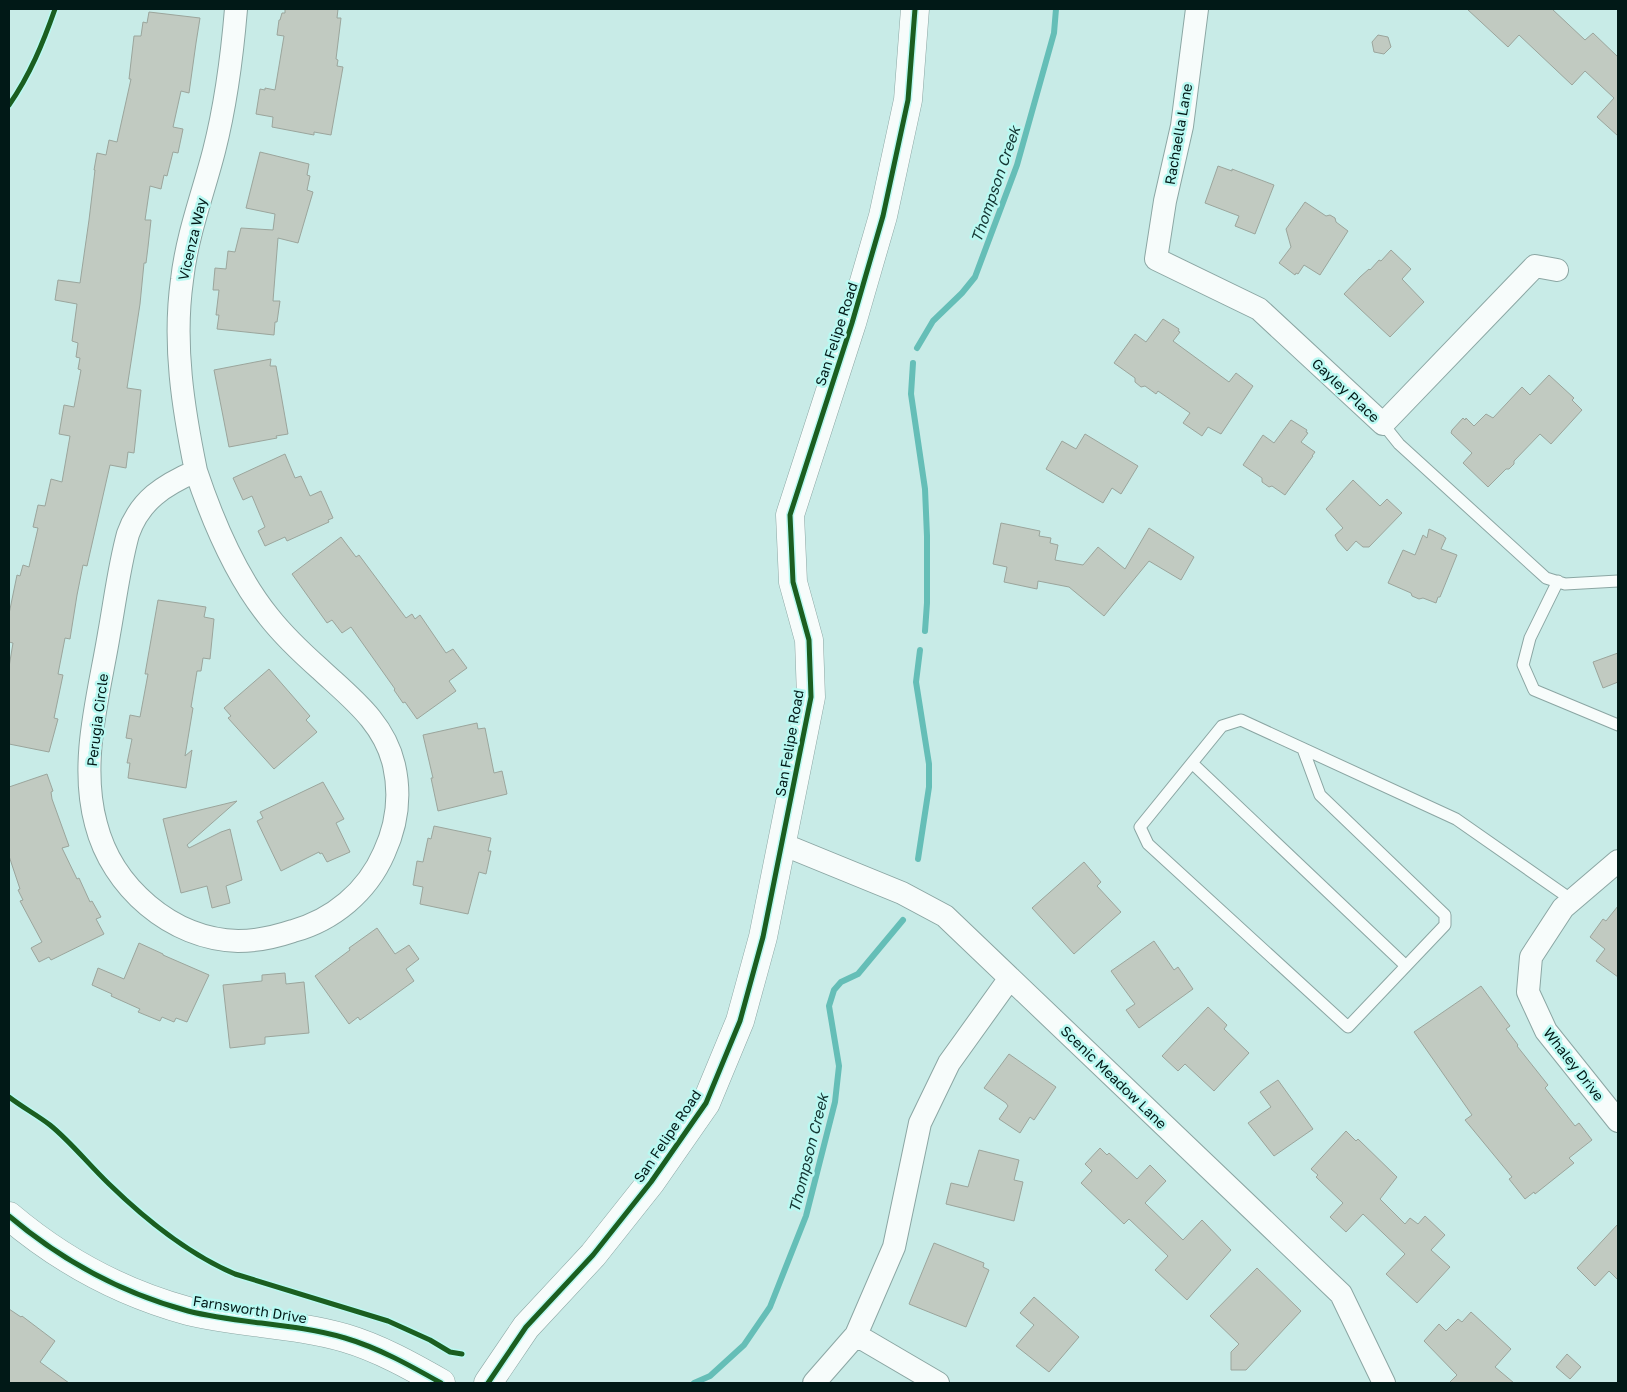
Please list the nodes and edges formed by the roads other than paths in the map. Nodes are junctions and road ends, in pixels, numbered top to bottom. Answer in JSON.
{"nodes":[{"id":1,"x":236,"y":9,"type":"edge"},
{"id":2,"x":915,"y":9,"type":"edge"},
{"id":3,"x":1197,"y":9,"type":"edge"},
{"id":4,"x":1156,"y":259,"type":"joint"},
{"id":5,"x":1557,"y":270,"type":"dead end"},
{"id":6,"x":1383,"y":424,"type":"junction"},
{"id":7,"x":196,"y":471,"type":"junction"},
{"id":8,"x":1558,"y":581,"type":"junction"},
{"id":9,"x":1618,"y":581,"type":"edge"},
{"id":10,"x":1618,"y":725,"type":"edge"},
{"id":11,"x":1303,"y":749,"type":"junction"},
{"id":12,"x":1192,"y":763,"type":"junction"},
{"id":13,"x":782,"y":844,"type":"junction"},
{"id":14,"x":1618,"y":861,"type":"edge"},
{"id":15,"x":1572,"y":900,"type":"junction"},
{"id":16,"x":1406,"y":966,"type":"junction"},
{"id":17,"x":1010,"y":978,"type":"junction"},
{"id":18,"x":1618,"y":1121,"type":"edge"},
{"id":19,"x":9,"y":1216,"type":"edge"},
{"id":20,"x":856,"y":1335,"type":"junction"},
{"id":21,"x":441,"y":1383,"type":"edge"},
{"id":22,"x":488,"y":1383,"type":"edge"},
{"id":23,"x":814,"y":1383,"type":"edge"},
{"id":24,"x":938,"y":1383,"type":"edge"},
{"id":25,"x":1384,"y":1383,"type":"edge"}],
"edges":[{"from":1,"to":7,"type":"street","name":"Vicenza Way"},
{"from":2,"to":13,"type":"street","name":"San Felipe Road"},
{"from":3,"to":4,"type":"street","name":"Rachaella Lane"},
{"from":4,"to":6,"type":"street","name":"Gayley Place"},
{"from":5,"to":6,"type":"street","name":"Gayley Place"},
{"from":6,"to":8,"type":"lane"},
{"from":7,"to":7,"type":"street","name":"Perugia Circle"},
{"from":8,"to":9,"type":"lane"},
{"from":8,"to":10,"type":"lane"},
{"from":11,"to":12,"type":"lane"},
{"from":11,"to":15,"type":"lane"},
{"from":11,"to":16,"type":"lane"},
{"from":12,"to":16,"type":"lane"},
{"from":12,"to":16,"type":"lane"},
{"from":13,"to":17,"type":"street","name":"Scenic Meadow Lane"},
{"from":13,"to":22,"type":"street","name":"San Felipe Road"},
{"from":14,"to":15,"type":"street","name":"Whaley Drive"},
{"from":15,"to":18,"type":"street","name":"Whaley Drive"},
{"from":17,"to":20,"type":"street"},
{"from":17,"to":25,"type":"street","name":"Scenic Meadow Lane"},
{"from":19,"to":21,"type":"street","name":"Farnsworth Drive"},
{"from":20,"to":23,"type":"street"},
{"from":20,"to":24,"type":"street"}]}
